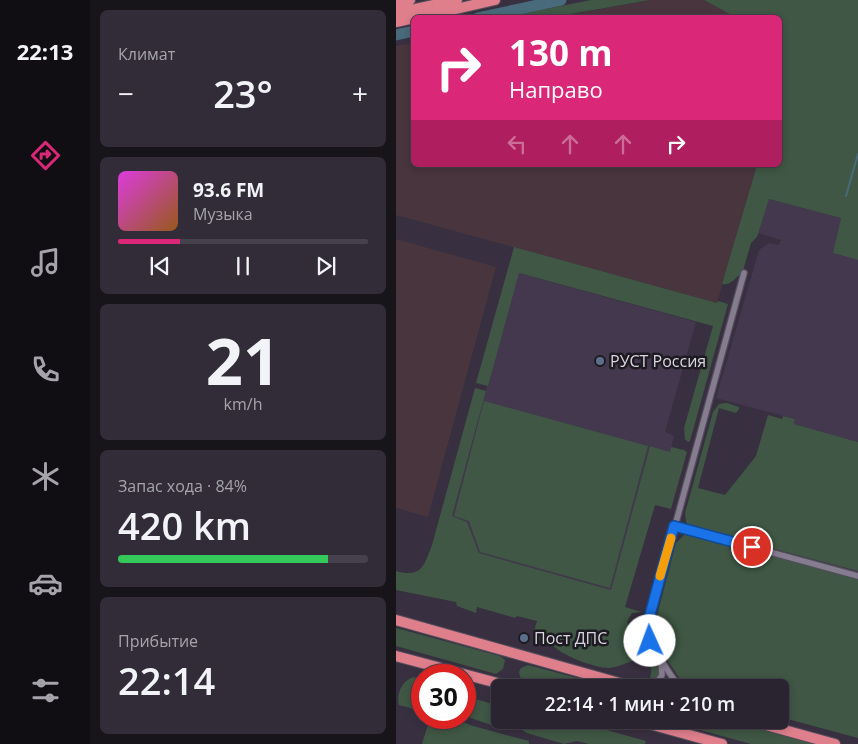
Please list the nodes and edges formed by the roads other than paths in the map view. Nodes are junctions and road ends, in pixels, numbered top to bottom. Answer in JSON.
{"nodes":[{"id":1,"x":410,"y":0,"type":"edge"},
{"id":2,"x":457,"y":0,"type":"edge"},
{"id":3,"x":495,"y":0,"type":"edge"},
{"id":4,"x":396,"y":3,"type":"edge"},
{"id":5,"x":396,"y":13,"type":"edge"},
{"id":6,"x":428,"y":15,"type":"edge"},
{"id":7,"x":411,"y":19,"type":"edge"},
{"id":8,"x":396,"y":22,"type":"edge"},
{"id":9,"x":744,"y":273,"type":"dead end"},
{"id":10,"x":674,"y":526,"type":"junction"},
{"id":11,"x":858,"y":576,"type":"edge"},
{"id":12,"x":396,"y":620,"type":"edge"},
{"id":13,"x":396,"y":656,"type":"edge"},
{"id":14,"x":660,"y":658,"type":"junction"},
{"id":15,"x":605,"y":679,"type":"edge"},
{"id":16,"x":661,"y":679,"type":"edge"},
{"id":17,"x":675,"y":679,"type":"edge"},
{"id":18,"x":491,"y":681,"type":"edge"},
{"id":19,"x":668,"y":729,"type":"edge"},
{"id":20,"x":781,"y":729,"type":"edge"},
{"id":21,"x":722,"y":744,"type":"edge"},
{"id":22,"x":835,"y":744,"type":"edge"}],
"edges":[{"from":1,"to":4,"type":"highway"},
{"from":2,"to":5,"type":"highway"},
{"from":3,"to":6,"type":"highway"},
{"from":7,"to":8,"type":"highway"},
{"from":9,"to":10,"type":"street"},
{"from":10,"to":11,"type":"street"},
{"from":10,"to":14,"type":"street"},
{"from":12,"to":15,"type":"highway"},
{"from":13,"to":18,"type":"highway"},
{"from":14,"to":16,"type":"street"},
{"from":14,"to":17,"type":"street"},
{"from":19,"to":21,"type":"highway"},
{"from":20,"to":22,"type":"highway"}]}
